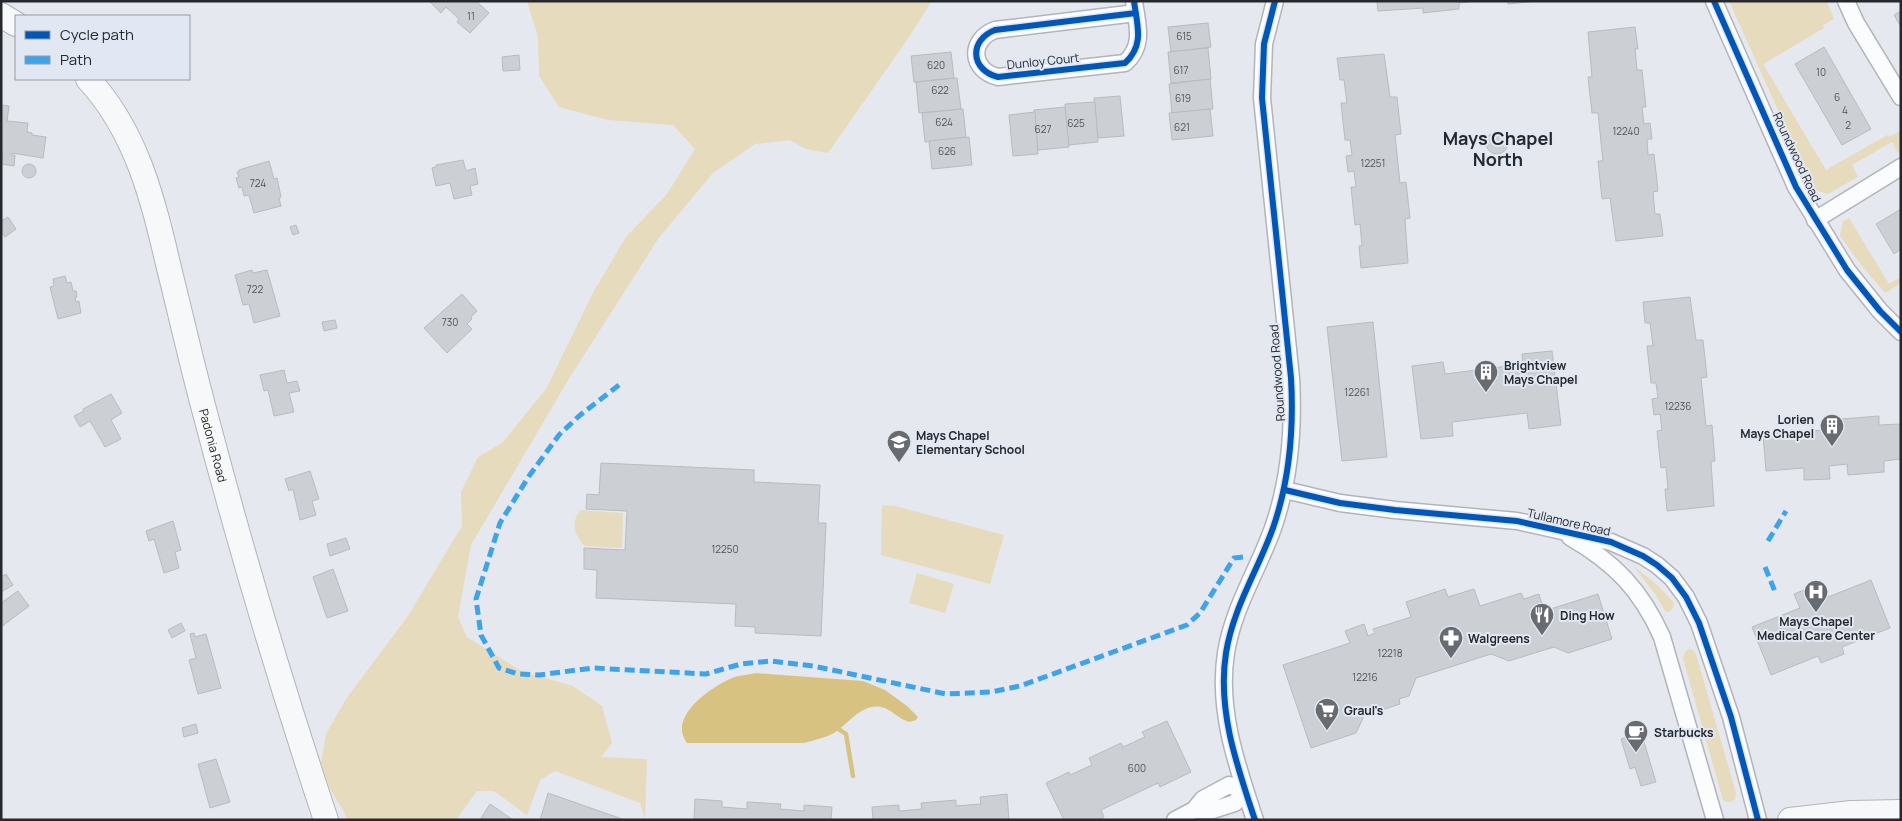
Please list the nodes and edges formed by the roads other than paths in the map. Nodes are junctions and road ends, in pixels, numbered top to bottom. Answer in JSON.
{"nodes":[{"id":1,"x":1275,"y":1,"type":"edge"},
{"id":2,"x":1714,"y":1,"type":"edge"},
{"id":3,"x":1846,"y":1,"type":"edge"},
{"id":4,"x":1135,"y":7,"type":"edge"},
{"id":5,"x":1,"y":15,"type":"edge"},
{"id":6,"x":15,"y":23,"type":"edge"},
{"id":7,"x":89,"y":80,"type":"edge"},
{"id":8,"x":1901,"y":97,"type":"edge"},
{"id":9,"x":1901,"y":168,"type":"edge"},
{"id":10,"x":1815,"y":220,"type":"junction"},
{"id":11,"x":1901,"y":332,"type":"edge"},
{"id":12,"x":1285,"y":490,"type":"junction"},
{"id":13,"x":1560,"y":531,"type":"junction"},
{"id":14,"x":1245,"y":791,"type":"junction"},
{"id":15,"x":1901,"y":812,"type":"edge"},
{"id":16,"x":326,"y":820,"type":"edge"},
{"id":17,"x":1175,"y":820,"type":"edge"},
{"id":18,"x":1255,"y":820,"type":"edge"},
{"id":19,"x":1714,"y":820,"type":"edge"},
{"id":20,"x":1758,"y":820,"type":"edge"},
{"id":21,"x":1790,"y":820,"type":"edge"}],
"edges":[{"from":1,"to":12,"type":"street","name":"Roundwood Road"},
{"from":2,"to":10,"type":"street","name":"Roundwood Road"},
{"from":3,"to":8,"type":"street"},
{"from":4,"to":4,"type":"street","name":"Dunloy Court"},
{"from":5,"to":6,"type":"main road"},
{"from":7,"to":16,"type":"main road","name":"Padonia Road"},
{"from":9,"to":10,"type":"street"},
{"from":10,"to":11,"type":"street","name":"Roundwood Road"},
{"from":12,"to":13,"type":"street","name":"Tullamore Road"},
{"from":12,"to":14,"type":"street","name":"Roundwood Road"},
{"from":13,"to":19,"type":"street","name":"Tullamore Road"},
{"from":13,"to":20,"type":"street","name":"Tullamore Road"},
{"from":14,"to":17,"type":"street"},
{"from":14,"to":18,"type":"street","name":"Roundwood Road"},
{"from":15,"to":21,"type":"main road"}]}
